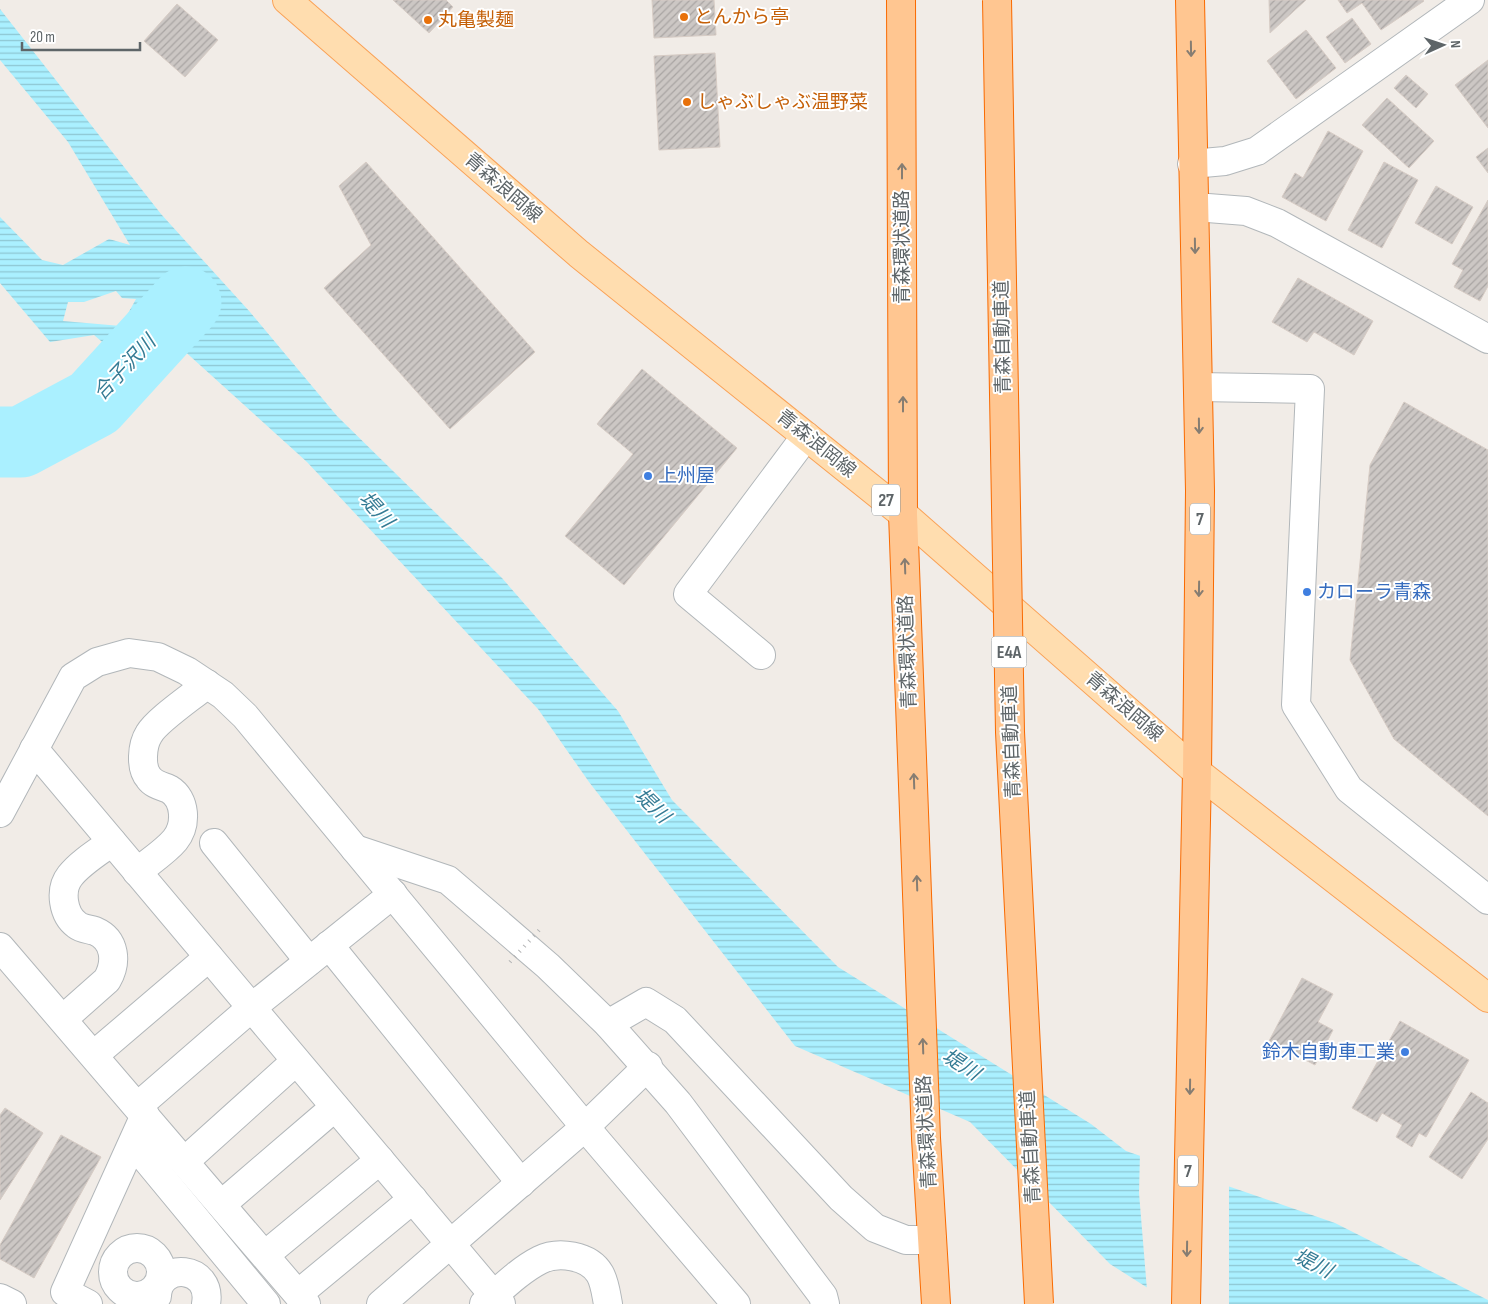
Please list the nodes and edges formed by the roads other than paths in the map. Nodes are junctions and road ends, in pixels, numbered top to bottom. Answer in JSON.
{"nodes":[{"id":1,"x":287,"y":0,"type":"edge"},
{"id":2,"x":901,"y":0,"type":"edge"},
{"id":3,"x":998,"y":0,"type":"edge"},
{"id":4,"x":1190,"y":0,"type":"edge"},
{"id":5,"x":1470,"y":0,"type":"edge"},
{"id":6,"x":1192,"y":164,"type":"junction"},
{"id":7,"x":1195,"y":207,"type":"junction"},
{"id":8,"x":1488,"y":340,"type":"edge"},
{"id":9,"x":1198,"y":387,"type":"junction"},
{"id":10,"x":806,"y":436,"type":"junction"},
{"id":11,"x":903,"y":514,"type":"junction"},
{"id":12,"x":761,"y":655,"type":"dead end"},
{"id":13,"x":207,"y":684,"type":"junction"},
{"id":14,"x":34,"y":749,"type":"junction"},
{"id":15,"x":1197,"y":772,"type":"junction"},
{"id":16,"x":6,"y":786,"type":"edge"},
{"id":17,"x":0,"y":813,"type":"edge"},
{"id":18,"x":112,"y":842,"type":"junction"},
{"id":19,"x":214,"y":843,"type":"dead end"},
{"id":20,"x":355,"y":849,"type":"junction"},
{"id":21,"x":137,"y":872,"type":"junction"},
{"id":22,"x":392,"y":894,"type":"junction"},
{"id":23,"x":1488,"y":900,"type":"edge"},
{"id":24,"x":0,"y":948,"type":"edge"},
{"id":25,"x":319,"y":953,"type":"junction"},
{"id":26,"x":209,"y":957,"type":"junction"},
{"id":27,"x":1488,"y":998,"type":"edge"},
{"id":28,"x":252,"y":1008,"type":"junction"},
{"id":29,"x":63,"y":1019,"type":"junction"},
{"id":30,"x":608,"y":1024,"type":"junction"},
{"id":31,"x":94,"y":1056,"type":"junction"},
{"id":32,"x":296,"y":1061,"type":"junction"},
{"id":33,"x":648,"y":1066,"type":"junction"},
{"id":34,"x":335,"y":1107,"type":"junction"},
{"id":35,"x":142,"y":1110,"type":"junction"},
{"id":36,"x":585,"y":1126,"type":"junction"},
{"id":37,"x":132,"y":1143,"type":"junction"},
{"id":38,"x":185,"y":1160,"type":"junction"},
{"id":39,"x":380,"y":1160,"type":"junction"},
{"id":40,"x":520,"y":1183,"type":"junction"},
{"id":41,"x":413,"y":1199,"type":"junction"},
{"id":42,"x":222,"y":1204,"type":"junction"},
{"id":43,"x":932,"y":1240,"type":"junction"},
{"id":44,"x":214,"y":1241,"type":"junction"},
{"id":45,"x":87,"y":1243,"type":"junction"},
{"id":46,"x":451,"y":1244,"type":"junction"},
{"id":47,"x":265,"y":1255,"type":"junction"},
{"id":48,"x":197,"y":1276,"type":"junction"},
{"id":49,"x":158,"y":1294,"type":"edge"},
{"id":50,"x":0,"y":1298,"type":"edge"},
{"id":51,"x":302,"y":1299,"type":"edge"},
{"id":52,"x":493,"y":1301,"type":"edge"},
{"id":53,"x":728,"y":1301,"type":"edge"},
{"id":54,"x":12,"y":1304,"type":"edge"},
{"id":55,"x":88,"y":1304,"type":"edge"},
{"id":56,"x":206,"y":1304,"type":"edge"},
{"id":57,"x":266,"y":1304,"type":"edge"},
{"id":58,"x":381,"y":1304,"type":"edge"},
{"id":59,"x":608,"y":1304,"type":"edge"},
{"id":60,"x":825,"y":1304,"type":"edge"},
{"id":61,"x":936,"y":1304,"type":"edge"},
{"id":62,"x":1039,"y":1304,"type":"edge"},
{"id":63,"x":1186,"y":1304,"type":"edge"}],
"edges":[{"from":1,"to":10,"type":"main road","name":"青森浪岡線","number":"27"},
{"from":11,"to":2,"type":"highway","name":"青森環状道路","one_way":true},
{"from":3,"to":62,"type":"highway","name":"青森自動車道","number":"E4A","bridge":true},
{"from":4,"to":6,"type":"highway","number":"7","one_way":true},
{"from":5,"to":6,"type":"street"},
{"from":6,"to":7,"type":"highway","number":"7"},
{"from":7,"to":8,"type":"street"},
{"from":7,"to":9,"type":"highway","number":"7","one_way":true},
{"from":9,"to":15,"type":"highway","number":"7","one_way":true},
{"from":9,"to":23,"type":"street"},
{"from":10,"to":11,"type":"main road","name":"青森浪岡線","number":"27"},
{"from":10,"to":12,"type":"street"},
{"from":11,"to":15,"type":"main road","name":"青森浪岡線","number":"27"},
{"from":43,"to":11,"type":"highway","name":"青森環状道路","one_way":true},
{"from":13,"to":14,"type":"street"},
{"from":13,"to":20,"type":"street"},
{"from":13,"to":21,"type":"street"},
{"from":14,"to":16,"type":"street"},
{"from":14,"to":18,"type":"street"},
{"from":15,"to":27,"type":"main road","name":"青森浪岡線","number":"27"},
{"from":15,"to":63,"type":"highway","number":"7","one_way":true},
{"from":16,"to":17,"type":"street"},
{"from":18,"to":21,"type":"street"},
{"from":18,"to":29,"type":"street"},
{"from":19,"to":25,"type":"street"},
{"from":20,"to":22,"type":"street"},
{"from":20,"to":30,"type":"street"},
{"from":21,"to":26,"type":"street"},
{"from":22,"to":25,"type":"street"},
{"from":22,"to":36,"type":"street"},
{"from":24,"to":29,"type":"street"},
{"from":25,"to":28,"type":"street"},
{"from":25,"to":40,"type":"street"},
{"from":26,"to":28,"type":"street"},
{"from":26,"to":31,"type":"street"},
{"from":28,"to":32,"type":"street"},
{"from":28,"to":35,"type":"street"},
{"from":29,"to":31,"type":"street"},
{"from":30,"to":33,"type":"street"},
{"from":30,"to":43,"type":"street"},
{"from":31,"to":35,"type":"street"},
{"from":32,"to":34,"type":"street"},
{"from":32,"to":38,"type":"street"},
{"from":33,"to":36,"type":"street"},
{"from":33,"to":60,"type":"street"},
{"from":34,"to":39,"type":"street"},
{"from":34,"to":42,"type":"street"},
{"from":35,"to":37,"type":"street"},
{"from":35,"to":38,"type":"street"},
{"from":36,"to":40,"type":"street"},
{"from":36,"to":53,"type":"street"},
{"from":37,"to":44,"type":"street"},
{"from":37,"to":45,"type":"street"},
{"from":38,"to":42,"type":"street"},
{"from":39,"to":41,"type":"street"},
{"from":39,"to":47,"type":"street"},
{"from":40,"to":46,"type":"street"},
{"from":41,"to":46,"type":"street"},
{"from":41,"to":51,"type":"street"},
{"from":42,"to":47,"type":"street"},
{"from":43,"to":61,"type":"highway","name":"青森環状道路"},
{"from":44,"to":48,"type":"street"},
{"from":44,"to":57,"type":"street"},
{"from":45,"to":49,"type":"street"},
{"from":45,"to":55,"type":"street"},
{"from":46,"to":52,"type":"street"},
{"from":46,"to":58,"type":"street"},
{"from":47,"to":51,"type":"street"},
{"from":48,"to":49,"type":"street"},
{"from":48,"to":56,"type":"street"},
{"from":50,"to":54,"type":"street"},
{"from":52,"to":59,"type":"street"}]}
